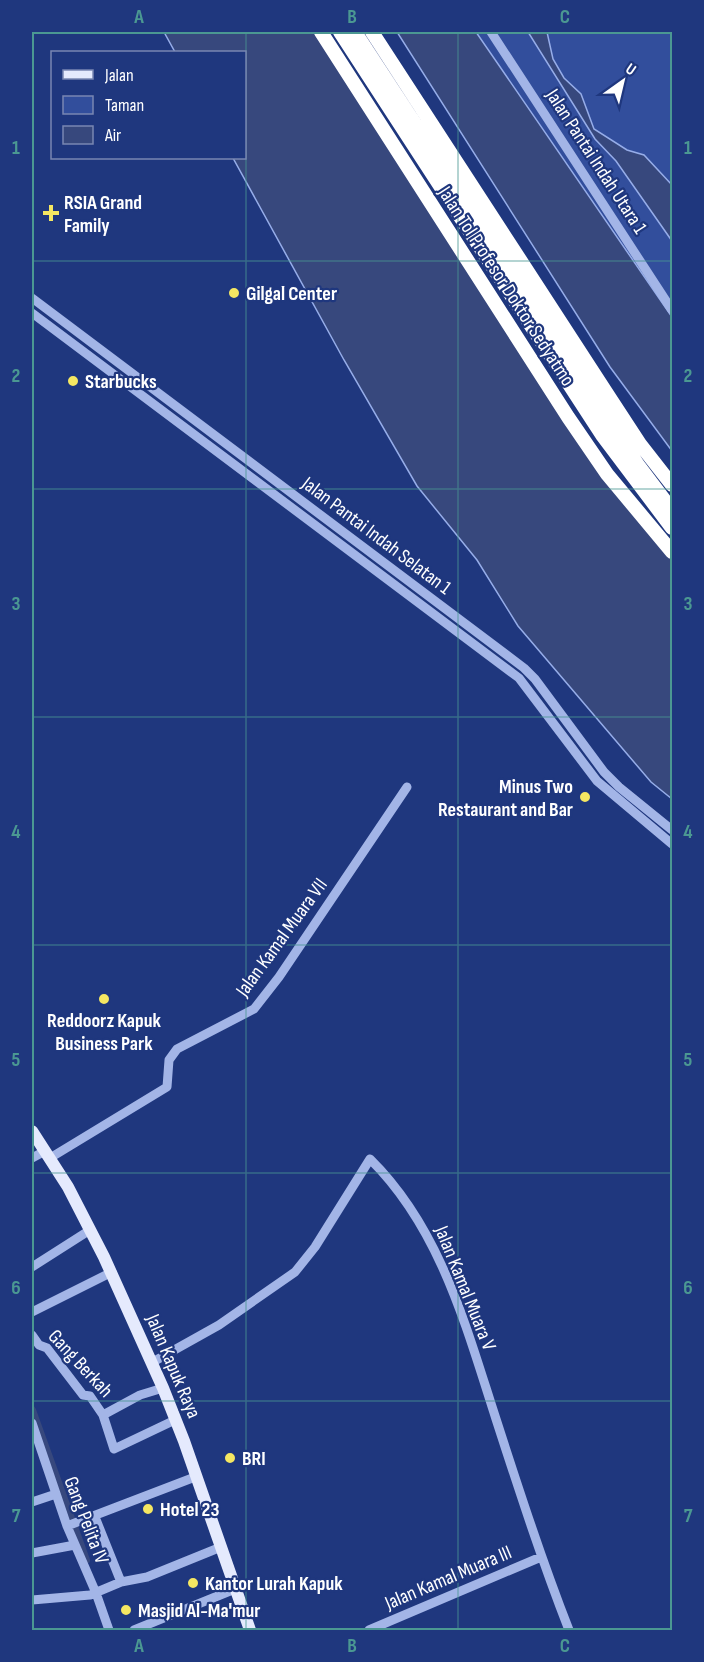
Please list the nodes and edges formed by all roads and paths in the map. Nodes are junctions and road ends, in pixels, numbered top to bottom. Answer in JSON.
{"nodes":[{"id":1,"x":321,"y":32,"type":"edge"},
{"id":2,"x":340,"y":32,"type":"edge"},
{"id":3,"x":355,"y":32,"type":"edge"},
{"id":4,"x":372,"y":32,"type":"edge"},
{"id":5,"x":491,"y":32,"type":"edge"},
{"id":6,"x":32,"y":298,"type":"edge"},
{"id":7,"x":672,"y":310,"type":"edge"},
{"id":8,"x":32,"y":313,"type":"edge"},
{"id":9,"x":672,"y":485,"type":"edge"},
{"id":10,"x":672,"y":510,"type":"edge"},
{"id":11,"x":672,"y":528,"type":"edge"},
{"id":12,"x":672,"y":552,"type":"edge"},
{"id":13,"x":406,"y":787,"type":"dead end"},
{"id":14,"x":626,"y":792,"type":"junction"},
{"id":15,"x":619,"y":801,"type":"junction"},
{"id":16,"x":672,"y":830,"type":"edge"},
{"id":17,"x":672,"y":844,"type":"edge"},
{"id":18,"x":32,"y":1131,"type":"edge"},
{"id":19,"x":48,"y":1155,"type":"junction"},
{"id":20,"x":32,"y":1158,"type":"edge"},
{"id":21,"x":90,"y":1230,"type":"junction"},
{"id":22,"x":32,"y":1267,"type":"edge"},
{"id":23,"x":112,"y":1272,"type":"junction"},
{"id":24,"x":32,"y":1312,"type":"edge"},
{"id":25,"x":32,"y":1335,"type":"edge"},
{"id":26,"x":151,"y":1363,"type":"junction"},
{"id":27,"x":163,"y":1388,"type":"junction"},
{"id":28,"x":103,"y":1415,"type":"junction"},
{"id":29,"x":175,"y":1420,"type":"junction"},
{"id":30,"x":32,"y":1424,"type":"edge"},
{"id":31,"x":195,"y":1477,"type":"junction"},
{"id":32,"x":57,"y":1494,"type":"junction"},
{"id":33,"x":32,"y":1502,"type":"edge"},
{"id":34,"x":95,"y":1517,"type":"junction"},
{"id":35,"x":71,"y":1525,"type":"junction"},
{"id":36,"x":75,"y":1545,"type":"junction"},
{"id":37,"x":221,"y":1547,"type":"junction"},
{"id":38,"x":32,"y":1553,"type":"edge"},
{"id":39,"x":541,"y":1557,"type":"junction"},
{"id":40,"x":121,"y":1582,"type":"junction"},
{"id":41,"x":235,"y":1589,"type":"junction"},
{"id":42,"x":98,"y":1592,"type":"junction"},
{"id":43,"x":32,"y":1600,"type":"edge"},
{"id":44,"x":109,"y":1630,"type":"edge"},
{"id":45,"x":134,"y":1630,"type":"edge"},
{"id":46,"x":250,"y":1630,"type":"edge"},
{"id":47,"x":369,"y":1630,"type":"edge"},
{"id":48,"x":568,"y":1630,"type":"edge"}],
"edges":[{"from":1,"to":12,"type":"highway","name":"Jalan Tol Profesor Doktor Sedyatmo"},
{"from":2,"to":11,"type":"highway","name":"Jalan Tol Profesor Doktor Sedyatmo"},
{"from":3,"to":10,"type":"highway","name":"Jalan Tol Profesor Doktor Sedyatmo"},
{"from":4,"to":9,"type":"highway","name":"Jalan Tol Profesor Doktor Sedyatmo"},
{"from":5,"to":7,"type":"street","name":"Jalan Pantai Indah Utara 1"},
{"from":6,"to":14,"type":"street","name":"Jalan Pantai Indah Selatan 1"},
{"from":8,"to":15,"type":"street","name":"Jalan Pantai Indah Selatan 1"},
{"from":13,"to":19,"type":"street","name":"Jalan Kamal Muara VII"},
{"from":14,"to":15,"type":"street"},
{"from":14,"to":16,"type":"street","name":"Jalan Pantai Indah Selatan 1"},
{"from":15,"to":17,"type":"street","name":"Jalan Pantai Indah Selatan 1"},
{"from":18,"to":19,"type":"main road","name":"Jalan Kapuk Raya"},
{"from":19,"to":20,"type":"street","name":"Jalan Kamal Muara VII"},
{"from":19,"to":21,"type":"main road","name":"Jalan Kapuk Raya"},
{"from":21,"to":22,"type":"street"},
{"from":21,"to":23,"type":"main road","name":"Jalan Kapuk Raya"},
{"from":23,"to":24,"type":"street"},
{"from":23,"to":26,"type":"main road","name":"Jalan Kapuk Raya"},
{"from":25,"to":28,"type":"street","name":"Gang Berkah"},
{"from":26,"to":27,"type":"main road","name":"Jalan Kapuk Raya"},
{"from":26,"to":39,"type":"street","name":"Jalan Kamal Muara V"},
{"from":27,"to":28,"type":"street"},
{"from":27,"to":29,"type":"main road","name":"Jalan Kapuk Raya"},
{"from":28,"to":29,"type":"street","name":"Gang Berkah"},
{"from":29,"to":31,"type":"main road","name":"Jalan Kapuk Raya"},
{"from":30,"to":32,"type":"street","name":"Gang Pelita IV"},
{"from":31,"to":34,"type":"street"},
{"from":31,"to":37,"type":"main road","name":"Jalan Kapuk Raya"},
{"from":32,"to":33,"type":"street"},
{"from":32,"to":35,"type":"street","name":"Gang Pelita IV"},
{"from":34,"to":35,"type":"street"},
{"from":34,"to":40,"type":"street"},
{"from":35,"to":36,"type":"street","name":"Gang Pelita IV"},
{"from":36,"to":38,"type":"street"},
{"from":36,"to":42,"type":"street","name":"Gang Pelita IV"},
{"from":37,"to":40,"type":"street"},
{"from":37,"to":41,"type":"main road","name":"Jalan Kapuk Raya"},
{"from":39,"to":47,"type":"street","name":"Jalan Kamal Muara III"},
{"from":39,"to":48,"type":"street","name":"Jalan Kamal Muara V"},
{"from":40,"to":42,"type":"street"},
{"from":41,"to":45,"type":"street"},
{"from":41,"to":46,"type":"main road","name":"Jalan Kapuk Raya"},
{"from":42,"to":43,"type":"street"},
{"from":42,"to":44,"type":"street","name":"Gang Pelita IV"}]}
